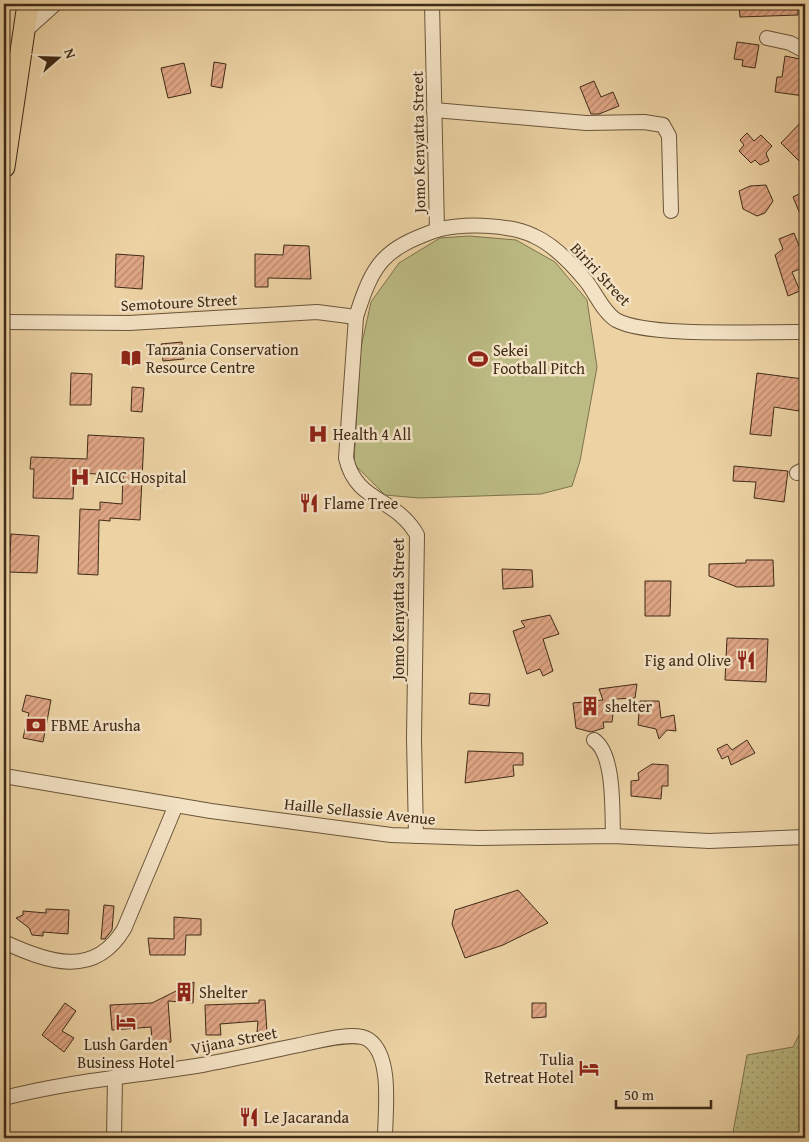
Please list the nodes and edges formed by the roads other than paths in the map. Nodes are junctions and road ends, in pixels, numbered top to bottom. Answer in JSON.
{"nodes":[{"id":1,"x":28,"y":4,"type":"edge"},
{"id":2,"x":55,"y":4,"type":"edge"},
{"id":3,"x":432,"y":4,"type":"edge"},
{"id":4,"x":26,"y":30,"type":"junction"},
{"id":5,"x":767,"y":38,"type":"dead end"},
{"id":6,"x":805,"y":51,"type":"edge"},
{"id":7,"x":434,"y":110,"type":"junction"},
{"id":8,"x":4,"y":166,"type":"edge"},
{"id":9,"x":671,"y":211,"type":"dead end"},
{"id":10,"x":437,"y":230,"type":"junction"},
{"id":11,"x":356,"y":317,"type":"junction"},
{"id":12,"x":4,"y":322,"type":"edge"},
{"id":13,"x":805,"y":332,"type":"edge"},
{"id":14,"x":594,"y":740,"type":"dead end"},
{"id":15,"x":4,"y":776,"type":"edge"},
{"id":16,"x":176,"y":805,"type":"junction"},
{"id":17,"x":416,"y":836,"type":"junction"},
{"id":18,"x":613,"y":836,"type":"junction"},
{"id":19,"x":805,"y":837,"type":"edge"},
{"id":20,"x":4,"y":942,"type":"edge"},
{"id":21,"x":115,"y":1077,"type":"junction"},
{"id":22,"x":4,"y":1098,"type":"edge"},
{"id":23,"x":114,"y":1138,"type":"edge"},
{"id":24,"x":385,"y":1138,"type":"edge"}],
"edges":[{"from":1,"to":4,"type":"main road"},
{"from":2,"to":4,"type":"street"},
{"from":3,"to":7,"type":"street","name":"Jomo Kenyatta Street"},
{"from":4,"to":8,"type":"main road"},
{"from":5,"to":6,"type":"street"},
{"from":7,"to":9,"type":"street"},
{"from":7,"to":10,"type":"street","name":"Jomo Kenyatta Street"},
{"from":10,"to":11,"type":"street","name":"Jomo Kenyatta Street"},
{"from":10,"to":13,"type":"street","name":"Biriri Street"},
{"from":11,"to":12,"type":"street","name":"Semotoure Street"},
{"from":11,"to":17,"type":"street","name":"Jomo Kenyatta Street"},
{"from":14,"to":18,"type":"street"},
{"from":15,"to":16,"type":"street","name":"Haille Sellassie Avenue"},
{"from":16,"to":17,"type":"street","name":"Haille Sellassie Avenue"},
{"from":16,"to":20,"type":"street"},
{"from":17,"to":18,"type":"street","name":"Haille Sellassie Avenue"},
{"from":18,"to":19,"type":"street","name":"Haille Sellassie Avenue"},
{"from":21,"to":22,"type":"street","name":"Vijana Street"},
{"from":21,"to":23,"type":"street"},
{"from":21,"to":24,"type":"street","name":"Vijana Street"}]}
